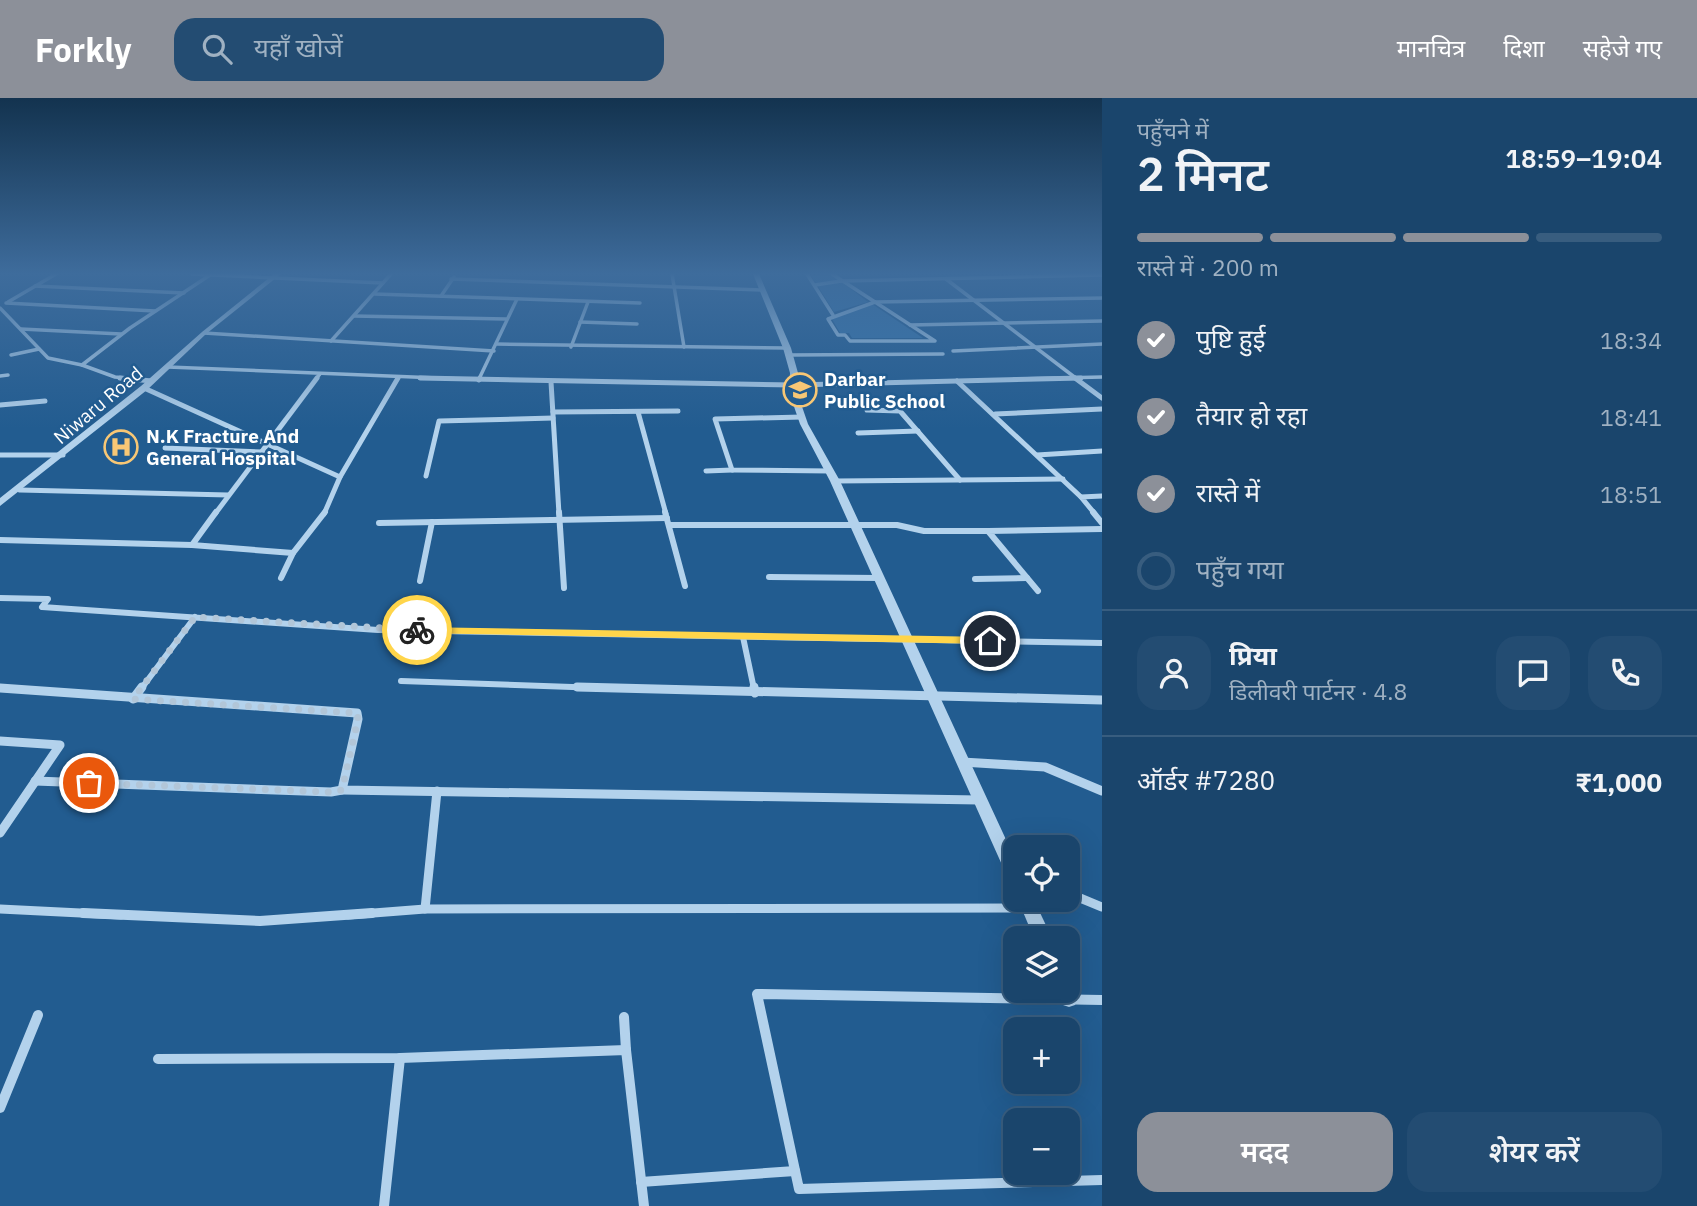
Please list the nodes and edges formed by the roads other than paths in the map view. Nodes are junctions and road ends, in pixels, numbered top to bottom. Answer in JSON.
{"nodes":[{"id":1,"x":18,"y":326,"type":"edge"},
{"id":2,"x":134,"y":326,"type":"edge"},
{"id":3,"x":213,"y":326,"type":"edge"},
{"id":4,"x":345,"y":326,"type":"edge"},
{"id":5,"x":504,"y":326,"type":"edge"},
{"id":6,"x":578,"y":326,"type":"edge"},
{"id":7,"x":681,"y":326,"type":"edge"},
{"id":8,"x":777,"y":326,"type":"edge"},
{"id":9,"x":832,"y":326,"type":"edge"},
{"id":10,"x":910,"y":326,"type":"edge"},
{"id":11,"x":1006,"y":326,"type":"edge"},
{"id":12,"x":20,"y":329,"type":"junction"},
{"id":13,"x":204,"y":333,"type":"junction"},
{"id":14,"x":122,"y":334,"type":"junction"},
{"id":15,"x":331,"y":341,"type":"junction"},
{"id":16,"x":497,"y":344,"type":"junction"},
{"id":17,"x":1102,"y":344,"type":"edge"},
{"id":18,"x":571,"y":347,"type":"junction"},
{"id":19,"x":684,"y":347,"type":"junction"},
{"id":20,"x":1034,"y":347,"type":"junction"},
{"id":21,"x":39,"y":349,"type":"junction"},
{"id":22,"x":494,"y":351,"type":"junction"},
{"id":23,"x":788,"y":351,"type":"junction"},
{"id":24,"x":953,"y":351,"type":"dead end"},
{"id":25,"x":943,"y":354,"type":"dead end"},
{"id":26,"x":11,"y":355,"type":"dead end"},
{"id":27,"x":82,"y":365,"type":"junction"},
{"id":28,"x":168,"y":367,"type":"junction"},
{"id":29,"x":320,"y":374,"type":"junction"},
{"id":30,"x":8,"y":375,"type":"dead end"},
{"id":31,"x":0,"y":376,"type":"edge"},
{"id":32,"x":398,"y":377,"type":"junction"},
{"id":33,"x":1102,"y":377,"type":"edge"},
{"id":34,"x":1074,"y":378,"type":"junction"},
{"id":35,"x":480,"y":380,"type":"junction"},
{"id":36,"x":152,"y":381,"type":"junction"},
{"id":37,"x":957,"y":381,"type":"junction"},
{"id":38,"x":551,"y":382,"type":"junction"},
{"id":39,"x":794,"y":385,"type":"junction"},
{"id":40,"x":144,"y":388,"type":"junction"},
{"id":41,"x":1102,"y":398,"type":"edge"},
{"id":42,"x":45,"y":401,"type":"dead end"},
{"id":43,"x":0,"y":405,"type":"edge"},
{"id":44,"x":1102,"y":409,"type":"edge"},
{"id":45,"x":867,"y":410,"type":"dead end"},
{"id":46,"x":678,"y":411,"type":"dead end"},
{"id":47,"x":638,"y":412,"type":"junction"},
{"id":48,"x":994,"y":414,"type":"junction"},
{"id":49,"x":553,"y":415,"type":"junction"},
{"id":50,"x":802,"y":417,"type":"junction"},
{"id":51,"x":918,"y":431,"type":"junction"},
{"id":52,"x":858,"y":433,"type":"dead end"},
{"id":53,"x":269,"y":444,"type":"junction"},
{"id":54,"x":165,"y":448,"type":"dead end"},
{"id":55,"x":1102,"y":451,"type":"edge"},
{"id":56,"x":262,"y":453,"type":"junction"},
{"id":57,"x":0,"y":455,"type":"edge"},
{"id":58,"x":64,"y":455,"type":"junction"},
{"id":59,"x":1037,"y":455,"type":"junction"},
{"id":60,"x":732,"y":470,"type":"junction"},
{"id":61,"x":706,"y":471,"type":"dead end"},
{"id":62,"x":426,"y":476,"type":"dead end"},
{"id":63,"x":832,"y":476,"type":"junction"},
{"id":64,"x":340,"y":477,"type":"junction"},
{"id":65,"x":1063,"y":479,"type":"junction"},
{"id":66,"x":960,"y":480,"type":"junction"},
{"id":67,"x":20,"y":490,"type":"junction"},
{"id":68,"x":228,"y":495,"type":"junction"},
{"id":69,"x":1102,"y":496,"type":"edge"},
{"id":70,"x":1081,"y":497,"type":"junction"},
{"id":71,"x":0,"y":503,"type":"edge"},
{"id":72,"x":559,"y":520,"type":"junction"},
{"id":73,"x":432,"y":522,"type":"junction"},
{"id":74,"x":668,"y":522,"type":"junction"},
{"id":75,"x":379,"y":523,"type":"dead end"},
{"id":76,"x":1102,"y":523,"type":"edge"},
{"id":77,"x":855,"y":525,"type":"junction"},
{"id":78,"x":1102,"y":529,"type":"edge"},
{"id":79,"x":988,"y":531,"type":"junction"},
{"id":80,"x":0,"y":540,"type":"edge"},
{"id":81,"x":192,"y":545,"type":"junction"},
{"id":82,"x":293,"y":553,"type":"junction"},
{"id":83,"x":769,"y":577,"type":"dead end"},
{"id":84,"x":281,"y":578,"type":"dead end"},
{"id":85,"x":878,"y":578,"type":"junction"},
{"id":86,"x":1027,"y":578,"type":"junction"},
{"id":87,"x":975,"y":579,"type":"dead end"},
{"id":88,"x":420,"y":582,"type":"dead end"},
{"id":89,"x":685,"y":586,"type":"dead end"},
{"id":90,"x":564,"y":588,"type":"dead end"},
{"id":91,"x":1038,"y":591,"type":"dead end"},
{"id":92,"x":0,"y":598,"type":"edge"},
{"id":93,"x":195,"y":617,"type":"junction"},
{"id":94,"x":743,"y":637,"type":"junction"},
{"id":95,"x":906,"y":639,"type":"junction"},
{"id":96,"x":1102,"y":643,"type":"edge"},
{"id":97,"x":401,"y":681,"type":"dead end"},
{"id":98,"x":0,"y":688,"type":"edge"},
{"id":99,"x":755,"y":693,"type":"junction"},
{"id":100,"x":932,"y":695,"type":"junction"},
{"id":101,"x":133,"y":699,"type":"junction"},
{"id":102,"x":1102,"y":700,"type":"edge"},
{"id":103,"x":0,"y":741,"type":"edge"},
{"id":104,"x":962,"y":762,"type":"junction"},
{"id":105,"x":35,"y":781,"type":"junction"},
{"id":106,"x":342,"y":790,"type":"junction"},
{"id":107,"x":437,"y":791,"type":"junction"},
{"id":108,"x":1102,"y":791,"type":"edge"},
{"id":109,"x":979,"y":800,"type":"junction"},
{"id":110,"x":0,"y":833,"type":"edge"},
{"id":111,"x":1003,"y":849,"type":"edge"},
{"id":112,"x":1080,"y":898,"type":"edge"},
{"id":113,"x":1003,"y":904,"type":"edge"},
{"id":114,"x":1102,"y":907,"type":"edge"},
{"id":115,"x":0,"y":909,"type":"edge"},
{"id":116,"x":425,"y":909,"type":"junction"},
{"id":117,"x":1003,"y":995,"type":"edge"},
{"id":118,"x":1080,"y":997,"type":"edge"},
{"id":119,"x":1102,"y":1000,"type":"edge"},
{"id":120,"x":38,"y":1015,"type":"dead end"},
{"id":121,"x":624,"y":1017,"type":"dead end"},
{"id":122,"x":626,"y":1050,"type":"junction"},
{"id":123,"x":400,"y":1058,"type":"junction"},
{"id":124,"x":158,"y":1059,"type":"dead end"},
{"id":125,"x":0,"y":1108,"type":"edge"},
{"id":126,"x":795,"y":1171,"type":"junction"},
{"id":127,"x":1102,"y":1180,"type":"edge"},
{"id":128,"x":641,"y":1182,"type":"junction"},
{"id":129,"x":384,"y":1206,"type":"edge"},
{"id":130,"x":644,"y":1206,"type":"edge"}],
"edges":[{"from":1,"to":12,"type":"street"},
{"from":2,"to":14,"type":"street"},
{"from":3,"to":13,"type":"street","name":"Niwaru Road"},
{"from":4,"to":15,"type":"street"},
{"from":5,"to":16,"type":"street"},
{"from":6,"to":18,"type":"street"},
{"from":7,"to":19,"type":"street"},
{"from":8,"to":23,"type":"street"},
{"from":9,"to":10,"type":"street"},
{"from":11,"to":20,"type":"street"},
{"from":12,"to":14,"type":"street"},
{"from":12,"to":21,"type":"street"},
{"from":13,"to":15,"type":"street"},
{"from":13,"to":28,"type":"street","name":"Niwaru Road"},
{"from":14,"to":27,"type":"street"},
{"from":15,"to":22,"type":"street"},
{"from":16,"to":18,"type":"street"},
{"from":16,"to":22,"type":"street"},
{"from":17,"to":20,"type":"street"},
{"from":18,"to":19,"type":"street"},
{"from":19,"to":23,"type":"street"},
{"from":20,"to":24,"type":"street"},
{"from":20,"to":34,"type":"street"},
{"from":21,"to":26,"type":"street"},
{"from":21,"to":27,"type":"street"},
{"from":22,"to":35,"type":"street"},
{"from":23,"to":25,"type":"street"},
{"from":23,"to":39,"type":"street"},
{"from":27,"to":36,"type":"street"},
{"from":28,"to":29,"type":"street"},
{"from":28,"to":36,"type":"street","name":"Niwaru Road"},
{"from":29,"to":32,"type":"street"},
{"from":29,"to":53,"type":"street"},
{"from":30,"to":31,"type":"street"},
{"from":32,"to":35,"type":"street"},
{"from":32,"to":64,"type":"street"},
{"from":33,"to":34,"type":"street"},
{"from":34,"to":37,"type":"street"},
{"from":34,"to":41,"type":"street"},
{"from":35,"to":38,"type":"street"},
{"from":36,"to":40,"type":"street","name":"Niwaru Road"},
{"from":37,"to":39,"type":"street"},
{"from":37,"to":48,"type":"street"},
{"from":38,"to":39,"type":"street"},
{"from":38,"to":49,"type":"street"},
{"from":39,"to":50,"type":"street"},
{"from":40,"to":53,"type":"street"},
{"from":40,"to":58,"type":"street","name":"Niwaru Road"},
{"from":42,"to":43,"type":"street"},
{"from":44,"to":48,"type":"street"},
{"from":45,"to":51,"type":"street"},
{"from":46,"to":47,"type":"street"},
{"from":47,"to":49,"type":"street"},
{"from":47,"to":74,"type":"street"},
{"from":48,"to":59,"type":"street"},
{"from":49,"to":62,"type":"street"},
{"from":49,"to":72,"type":"street"},
{"from":50,"to":60,"type":"street"},
{"from":50,"to":63,"type":"street"},
{"from":51,"to":52,"type":"street"},
{"from":51,"to":66,"type":"street"},
{"from":53,"to":56,"type":"street"},
{"from":53,"to":64,"type":"street"},
{"from":54,"to":56,"type":"street"},
{"from":55,"to":59,"type":"street"},
{"from":56,"to":68,"type":"street"},
{"from":57,"to":58,"type":"street"},
{"from":58,"to":67,"type":"street","name":"Niwaru Road"},
{"from":59,"to":65,"type":"street"},
{"from":60,"to":61,"type":"street"},
{"from":60,"to":63,"type":"street"},
{"from":63,"to":66,"type":"street"},
{"from":63,"to":77,"type":"street"},
{"from":64,"to":82,"type":"street"},
{"from":65,"to":66,"type":"street"},
{"from":65,"to":70,"type":"street"},
{"from":67,"to":68,"type":"street"},
{"from":67,"to":71,"type":"street","name":"Niwaru Road"},
{"from":68,"to":81,"type":"street"},
{"from":69,"to":70,"type":"street"},
{"from":70,"to":76,"type":"street"},
{"from":72,"to":73,"type":"street"},
{"from":72,"to":74,"type":"street"},
{"from":72,"to":90,"type":"street"},
{"from":73,"to":75,"type":"street"},
{"from":73,"to":88,"type":"street"},
{"from":74,"to":77,"type":"street"},
{"from":74,"to":89,"type":"street"},
{"from":77,"to":79,"type":"street"},
{"from":77,"to":85,"type":"street"},
{"from":78,"to":79,"type":"street"},
{"from":79,"to":86,"type":"street"},
{"from":80,"to":81,"type":"street"},
{"from":81,"to":82,"type":"street"},
{"from":82,"to":84,"type":"street"},
{"from":83,"to":85,"type":"street"},
{"from":85,"to":95,"type":"street"},
{"from":86,"to":87,"type":"street"},
{"from":86,"to":91,"type":"street"},
{"from":92,"to":93,"type":"street"},
{"from":93,"to":94,"type":"street"},
{"from":93,"to":101,"type":"street"},
{"from":94,"to":95,"type":"street"},
{"from":94,"to":99,"type":"street"},
{"from":95,"to":96,"type":"street"},
{"from":95,"to":100,"type":"street"},
{"from":97,"to":99,"type":"street"},
{"from":98,"to":101,"type":"street"},
{"from":99,"to":100,"type":"street"},
{"from":100,"to":102,"type":"street"},
{"from":100,"to":104,"type":"street"},
{"from":101,"to":106,"type":"street"},
{"from":103,"to":105,"type":"street"},
{"from":104,"to":108,"type":"street"},
{"from":104,"to":109,"type":"street"},
{"from":105,"to":106,"type":"street"},
{"from":105,"to":110,"type":"street"},
{"from":106,"to":107,"type":"street"},
{"from":107,"to":109,"type":"street"},
{"from":107,"to":116,"type":"street"},
{"from":109,"to":111,"type":"street"},
{"from":112,"to":114,"type":"street"},
{"from":113,"to":116,"type":"street"},
{"from":115,"to":116,"type":"street"},
{"from":117,"to":126,"type":"street"},
{"from":118,"to":119,"type":"street"},
{"from":120,"to":125,"type":"street"},
{"from":121,"to":122,"type":"street"},
{"from":122,"to":123,"type":"street"},
{"from":122,"to":128,"type":"street"},
{"from":123,"to":124,"type":"street"},
{"from":123,"to":129,"type":"street"},
{"from":126,"to":127,"type":"street"},
{"from":126,"to":128,"type":"street"},
{"from":128,"to":130,"type":"street"}]}
